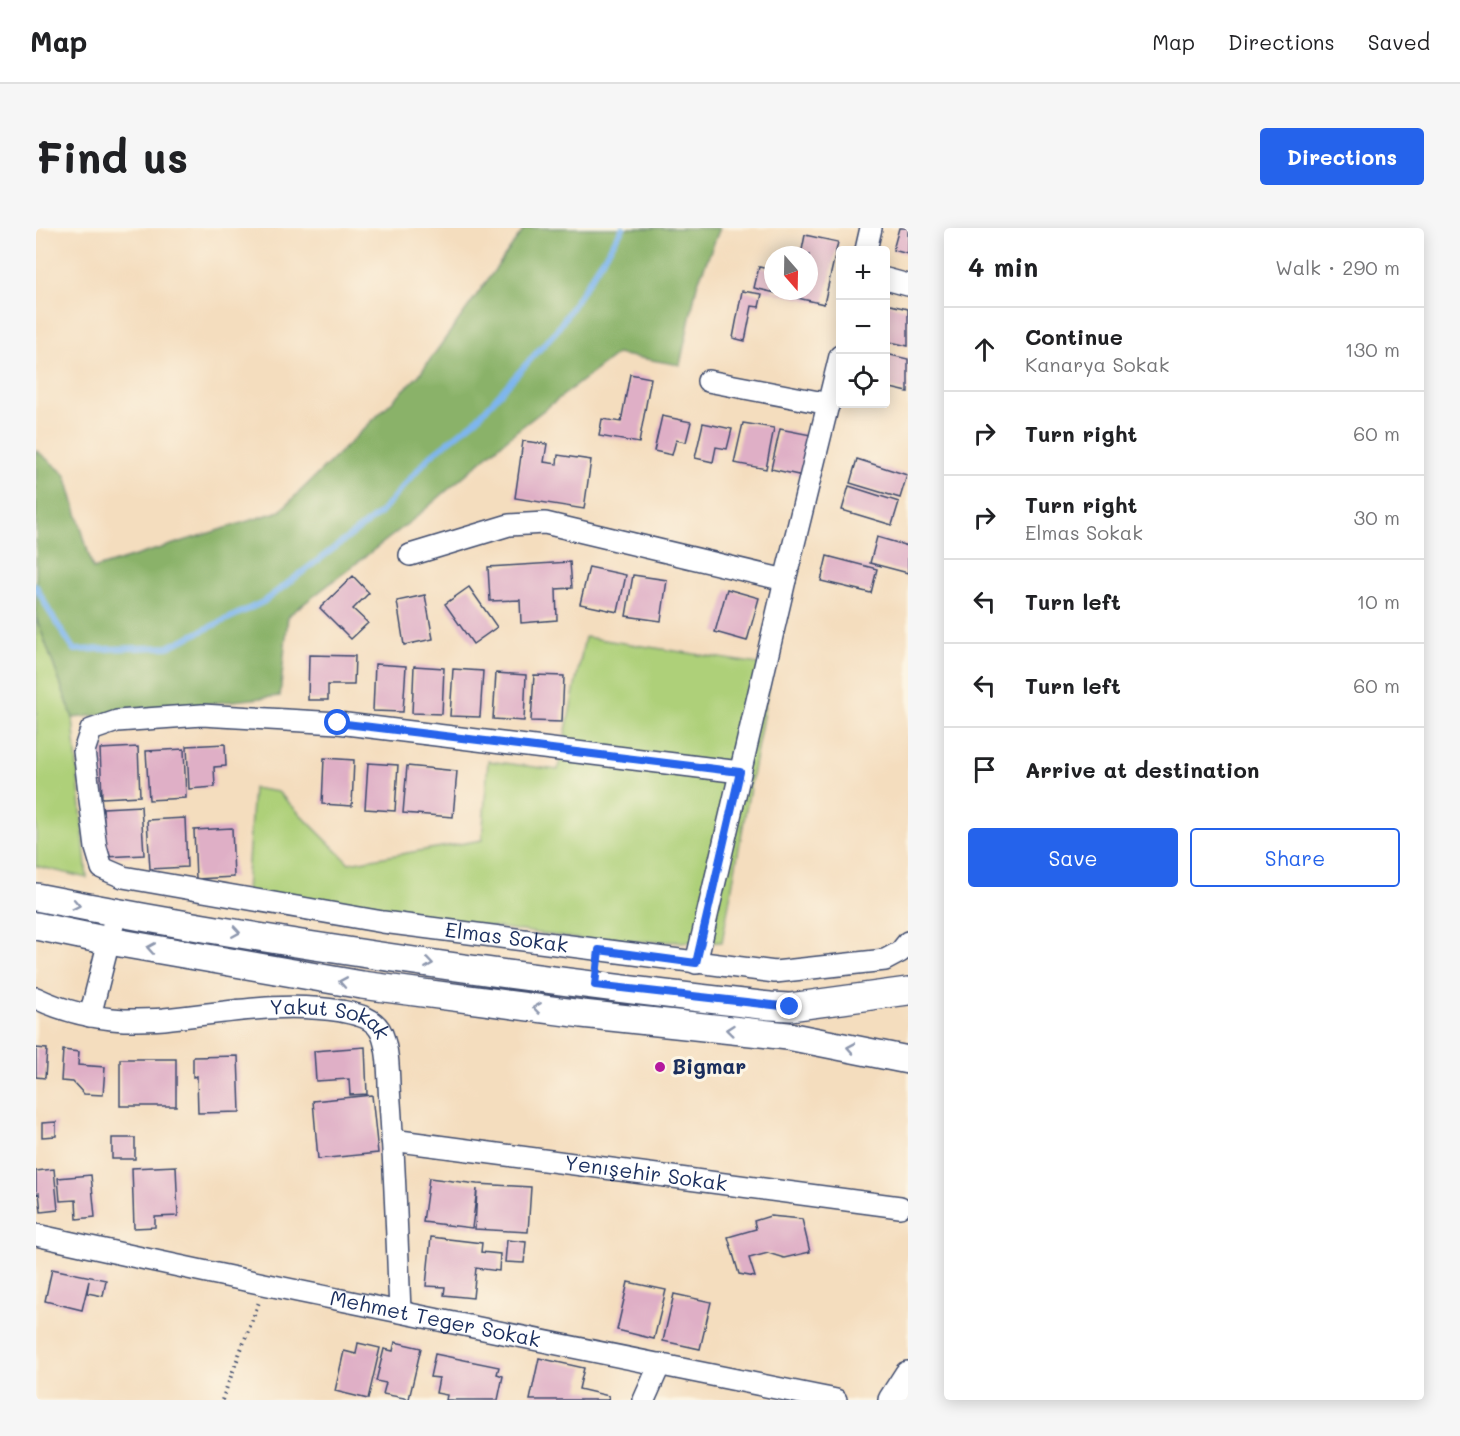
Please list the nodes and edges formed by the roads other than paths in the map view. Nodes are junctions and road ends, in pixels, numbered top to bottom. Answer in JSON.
{"nodes":[{"id":1,"x":871,"y":228,"type":"edge"},
{"id":2,"x":867,"y":246,"type":"edge"},
{"id":3,"x":890,"y":280,"type":"edge"},
{"id":4,"x":908,"y":285,"type":"edge"},
{"id":5,"x":836,"y":373,"type":"edge"},
{"id":6,"x":708,"y":381,"type":"dead end"},
{"id":7,"x":829,"y":404,"type":"junction"},
{"id":8,"x":410,"y":555,"type":"dead end"},
{"id":9,"x":785,"y":580,"type":"junction"},
{"id":10,"x":740,"y":772,"type":"junction"},
{"id":11,"x":36,"y":897,"type":"edge"},
{"id":12,"x":116,"y":913,"type":"junction"},
{"id":13,"x":36,"y":926,"type":"edge"},
{"id":14,"x":109,"y":941,"type":"junction"},
{"id":15,"x":908,"y":942,"type":"edge"},
{"id":16,"x":599,"y":950,"type":"junction"},
{"id":17,"x":696,"y":963,"type":"junction"},
{"id":18,"x":595,"y":985,"type":"junction"},
{"id":19,"x":908,"y":991,"type":"edge"},
{"id":20,"x":36,"y":998,"type":"edge"},
{"id":21,"x":90,"y":1016,"type":"junction"},
{"id":22,"x":908,"y":1060,"type":"edge"},
{"id":23,"x":392,"y":1140,"type":"junction"},
{"id":24,"x":900,"y":1207,"type":"dead end"},
{"id":25,"x":36,"y":1235,"type":"edge"},
{"id":26,"x":399,"y":1311,"type":"junction"},
{"id":27,"x":660,"y":1364,"type":"junction"},
{"id":28,"x":908,"y":1375,"type":"edge"},
{"id":29,"x":644,"y":1400,"type":"edge"},
{"id":30,"x":836,"y":1400,"type":"edge"},
{"id":31,"x":892,"y":1400,"type":"edge"}],
"edges":[{"from":1,"to":2,"type":"street"},
{"from":3,"to":4,"type":"street"},
{"from":5,"to":7,"type":"street"},
{"from":6,"to":7,"type":"street"},
{"from":7,"to":9,"type":"street"},
{"from":8,"to":9,"type":"street"},
{"from":9,"to":10,"type":"street"},
{"from":10,"to":16,"type":"street","name":"Elmas Sokak"},
{"from":10,"to":17,"type":"street"},
{"from":11,"to":12,"type":"street","one_way":true},
{"from":12,"to":14,"type":"street"},
{"from":12,"to":18,"type":"street","one_way":true},
{"from":13,"to":14,"type":"street"},
{"from":14,"to":21,"type":"street"},
{"from":22,"to":14,"type":"street","one_way":true},
{"from":15,"to":17,"type":"street","name":"Elmas Sokak"},
{"from":16,"to":17,"type":"street","name":"Elmas Sokak"},
{"from":16,"to":18,"type":"street"},
{"from":18,"to":19,"type":"street"},
{"from":20,"to":21,"type":"street","name":"Yakut Sokak"},
{"from":21,"to":23,"type":"street","name":"Yakut Sokak"},
{"from":23,"to":24,"type":"street","name":"Yenışehir Sokak"},
{"from":23,"to":26,"type":"street","name":"Yakut Sokak"},
{"from":25,"to":26,"type":"street","name":"Mehmet Teger Sokak"},
{"from":26,"to":27,"type":"street","name":"Mehmet Teger Sokak"},
{"from":27,"to":29,"type":"street"},
{"from":27,"to":30,"type":"street","name":"Mehmet Teger Sokak"},
{"from":28,"to":31,"type":"street"}]}
